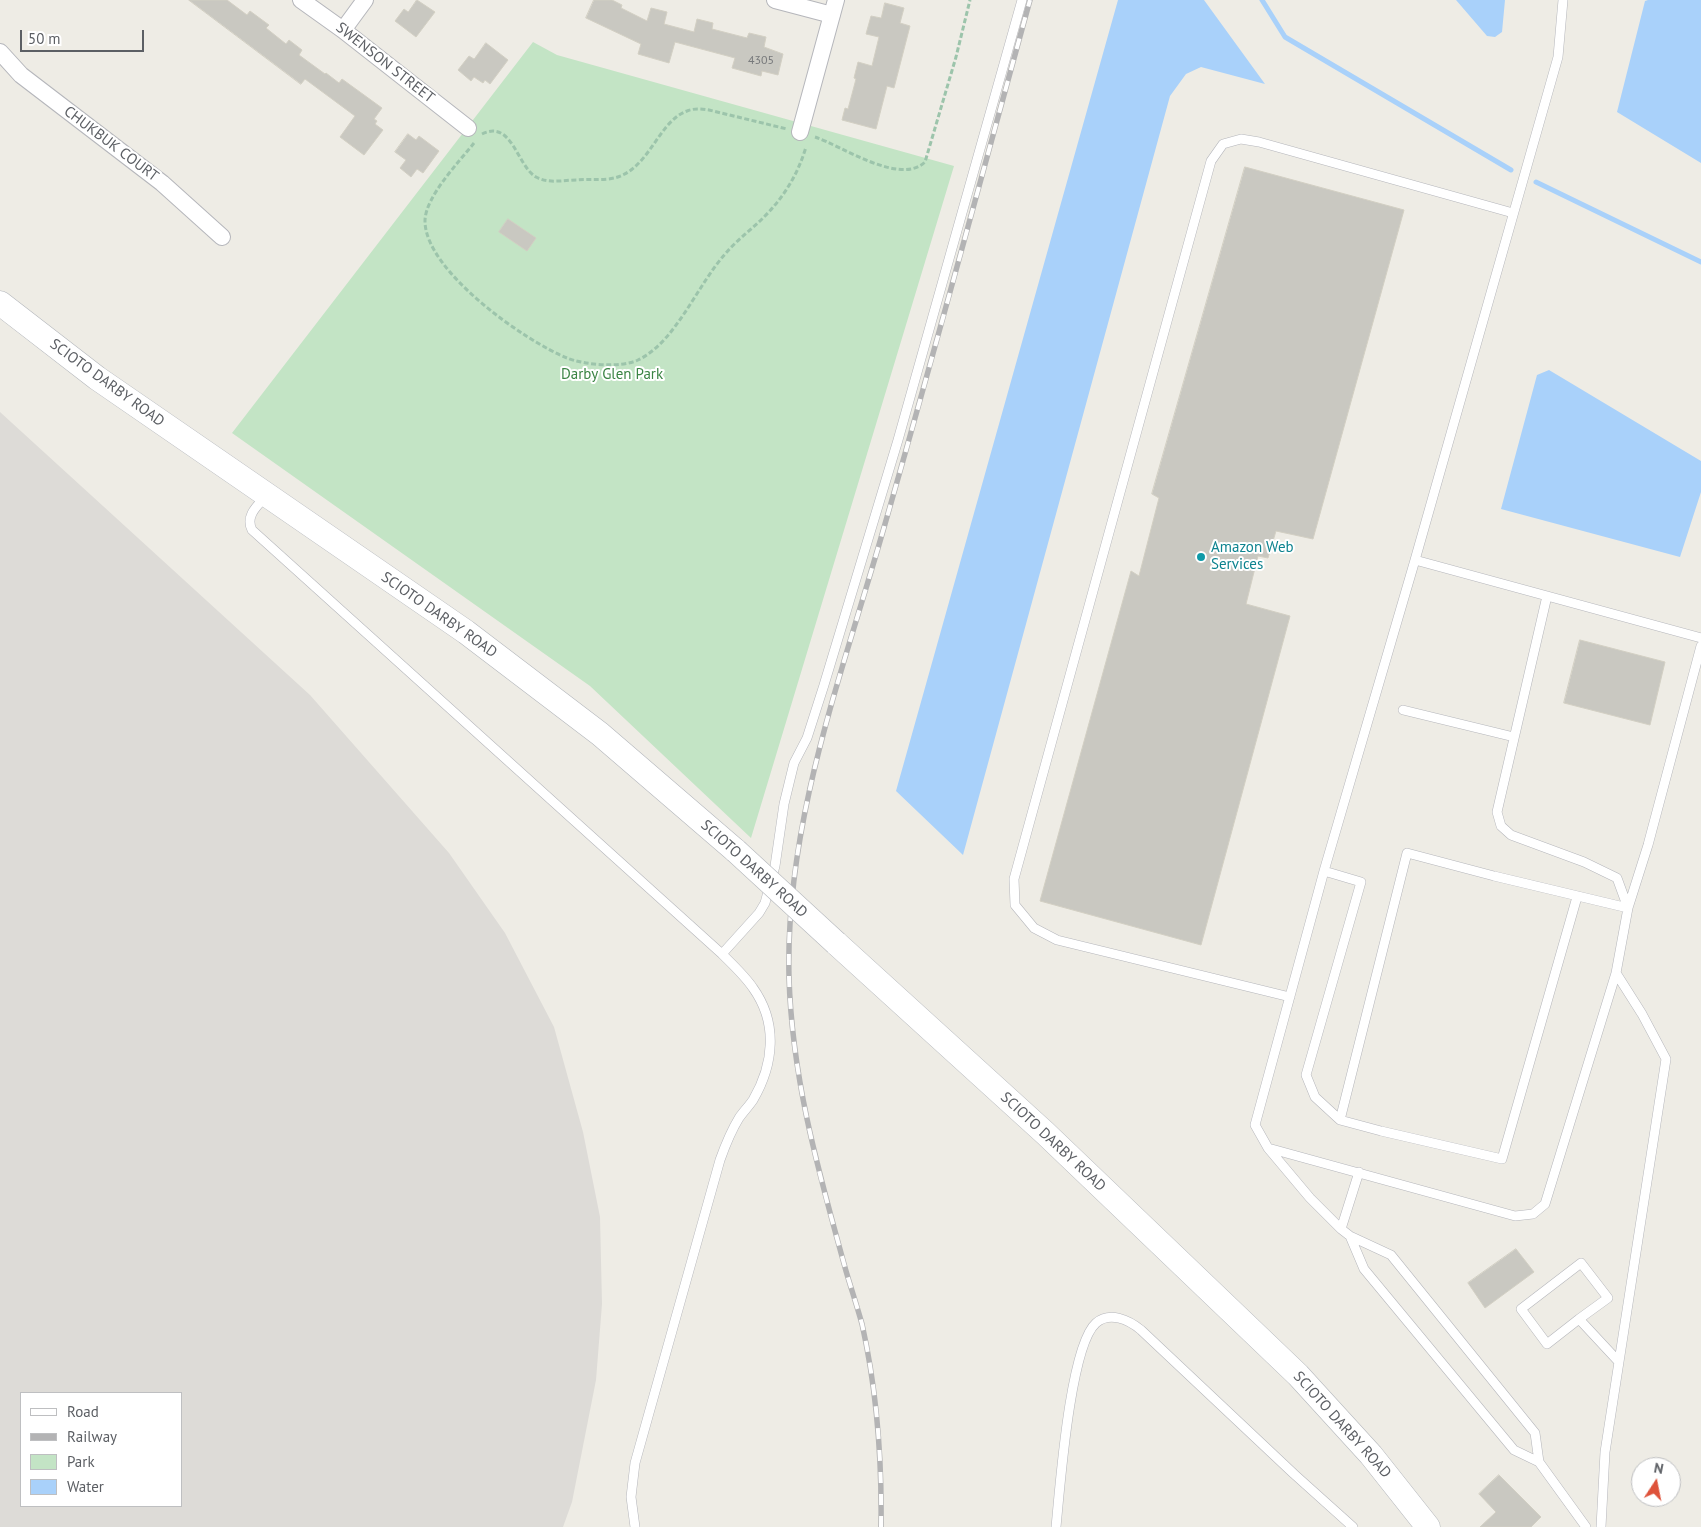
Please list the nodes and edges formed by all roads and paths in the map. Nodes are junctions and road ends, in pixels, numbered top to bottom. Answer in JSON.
{"nodes":[{"id":1,"x":301,"y":0,"type":"edge"},
{"id":2,"x":365,"y":0,"type":"edge"},
{"id":3,"x":775,"y":0,"type":"edge"},
{"id":4,"x":970,"y":0,"type":"edge"},
{"id":5,"x":1022,"y":0,"type":"edge"},
{"id":6,"x":1563,"y":0,"type":"edge"},
{"id":7,"x":834,"y":8,"type":"edge"},
{"id":8,"x":343,"y":30,"type":"junction"},
{"id":9,"x":0,"y":52,"type":"edge"},
{"id":10,"x":474,"y":131,"type":"junction"},
{"id":11,"x":805,"y":134,"type":"junction"},
{"id":12,"x":1513,"y":213,"type":"junction"},
{"id":13,"x":222,"y":238,"type":"dead end"},
{"id":14,"x":0,"y":303,"type":"edge"},
{"id":15,"x":266,"y":495,"type":"junction"},
{"id":16,"x":1415,"y":560,"type":"junction"},
{"id":17,"x":1547,"y":596,"type":"junction"},
{"id":18,"x":1701,"y":638,"type":"edge"},
{"id":19,"x":1701,"y":646,"type":"edge"},
{"id":20,"x":1403,"y":710,"type":"dead end"},
{"id":21,"x":1514,"y":737,"type":"junction"},
{"id":22,"x":1324,"y":871,"type":"junction"},
{"id":23,"x":1577,"y":897,"type":"junction"},
{"id":24,"x":1628,"y":908,"type":"junction"},
{"id":25,"x":722,"y":954,"type":"junction"},
{"id":26,"x":1616,"y":973,"type":"junction"},
{"id":27,"x":1290,"y":997,"type":"junction"},
{"id":28,"x":1340,"y":1120,"type":"junction"},
{"id":29,"x":1268,"y":1148,"type":"junction"},
{"id":30,"x":1359,"y":1172,"type":"junction"},
{"id":31,"x":1342,"y":1229,"type":"junction"},
{"id":32,"x":1350,"y":1236,"type":"junction"},
{"id":33,"x":1579,"y":1319,"type":"junction"},
{"id":34,"x":1619,"y":1362,"type":"junction"},
{"id":35,"x":1539,"y":1462,"type":"junction"},
{"id":36,"x":635,"y":1527,"type":"edge"},
{"id":37,"x":1056,"y":1527,"type":"edge"},
{"id":38,"x":1353,"y":1527,"type":"edge"},
{"id":39,"x":1428,"y":1527,"type":"edge"},
{"id":40,"x":1586,"y":1527,"type":"edge"},
{"id":41,"x":1601,"y":1527,"type":"edge"}],
"edges":[{"from":1,"to":8,"type":"street","name":"SWENSON STREET"},
{"from":2,"to":8,"type":"street"},
{"from":3,"to":7,"type":"street"},
{"from":4,"to":11,"type":"path"},
{"from":5,"to":25,"type":"lane"},
{"from":6,"to":12,"type":"lane"},
{"from":7,"to":11,"type":"street"},
{"from":8,"to":10,"type":"street","name":"SWENSON STREET"},
{"from":9,"to":13,"type":"street","name":"CHUKBUK COURT"},
{"from":10,"to":11,"type":"path"},
{"from":10,"to":11,"type":"path"},
{"from":12,"to":16,"type":"lane"},
{"from":12,"to":27,"type":"lane"},
{"from":14,"to":15,"type":"main road","name":"SCIOTO DARBY ROAD"},
{"from":15,"to":25,"type":"lane"},
{"from":15,"to":39,"type":"main road","name":"SCIOTO DARBY ROAD","bridge":true},
{"from":16,"to":17,"type":"lane"},
{"from":16,"to":22,"type":"lane"},
{"from":17,"to":18,"type":"lane"},
{"from":17,"to":21,"type":"lane"},
{"from":19,"to":24,"type":"lane"},
{"from":20,"to":21,"type":"lane"},
{"from":21,"to":24,"type":"lane"},
{"from":22,"to":27,"type":"lane"},
{"from":22,"to":28,"type":"lane"},
{"from":23,"to":24,"type":"lane"},
{"from":23,"to":28,"type":"lane"},
{"from":23,"to":28,"type":"lane"},
{"from":24,"to":26,"type":"lane"},
{"from":25,"to":36,"type":"lane"},
{"from":26,"to":30,"type":"lane"},
{"from":26,"to":34,"type":"lane"},
{"from":27,"to":29,"type":"lane"},
{"from":29,"to":30,"type":"lane"},
{"from":29,"to":31,"type":"lane"},
{"from":30,"to":31,"type":"lane"},
{"from":31,"to":32,"type":"lane"},
{"from":32,"to":35,"type":"lane"},
{"from":32,"to":35,"type":"lane"},
{"from":33,"to":33,"type":"lane"},
{"from":33,"to":34,"type":"lane"},
{"from":34,"to":41,"type":"lane"},
{"from":35,"to":40,"type":"lane"},
{"from":37,"to":38,"type":"lane"}]}
